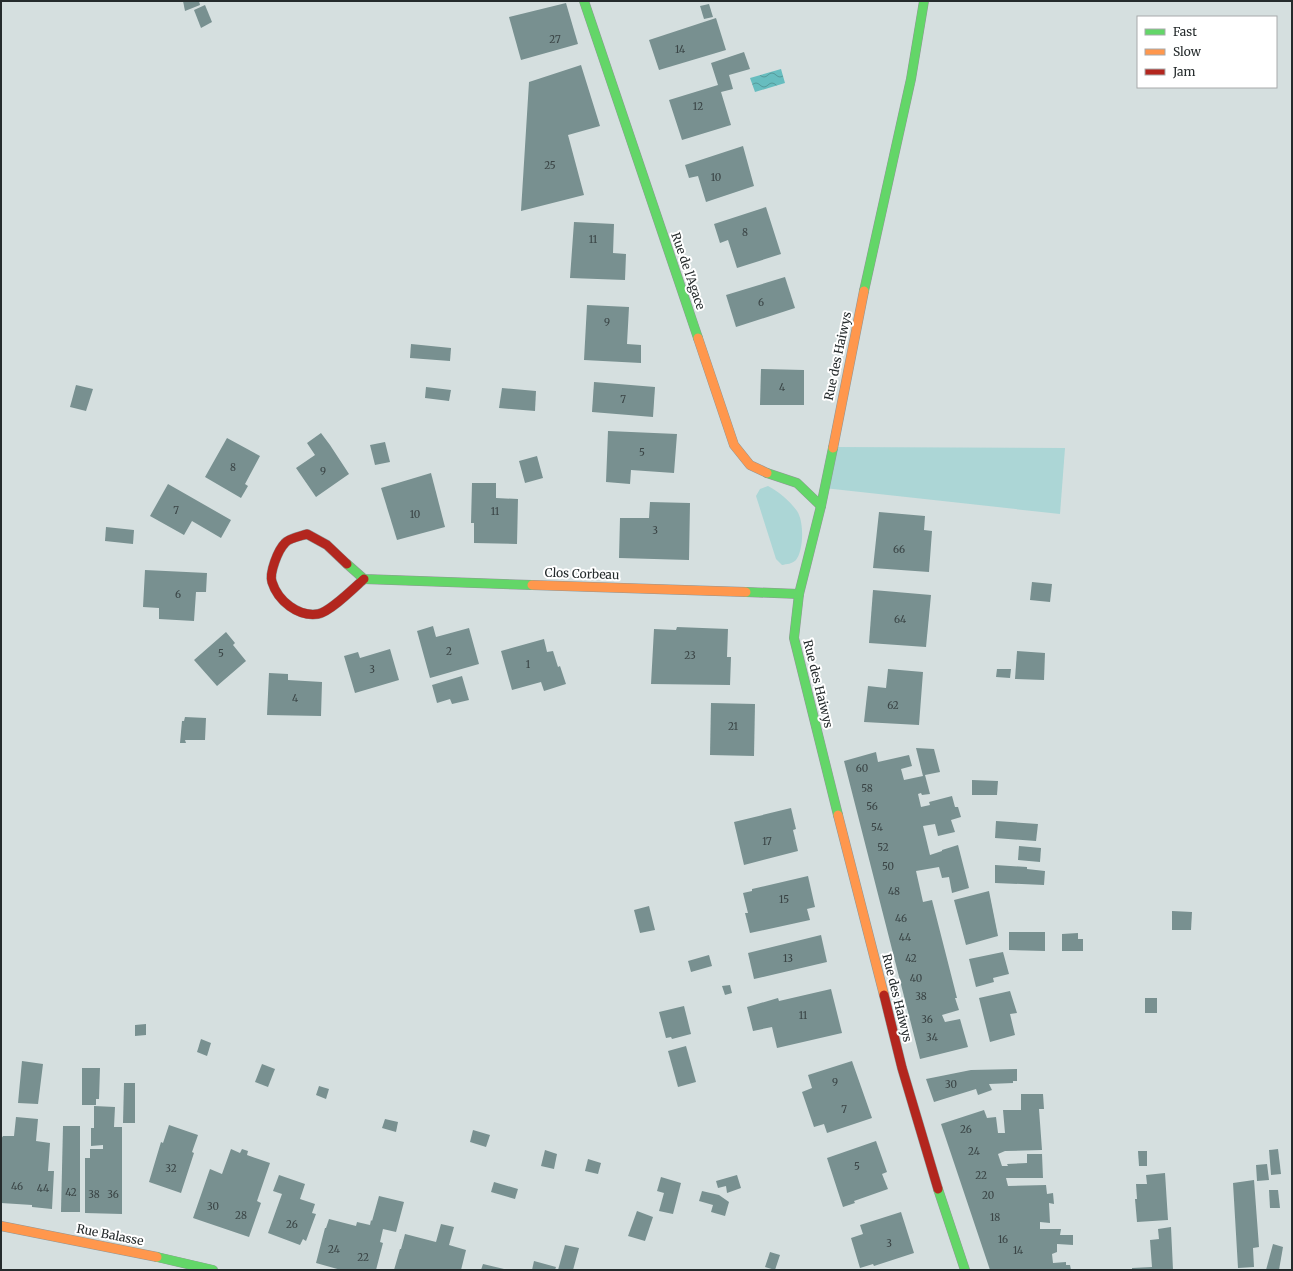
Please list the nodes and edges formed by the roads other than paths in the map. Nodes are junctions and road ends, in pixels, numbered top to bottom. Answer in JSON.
{"nodes":[{"id":1,"x":584,"y":1,"type":"edge"},
{"id":2,"x":924,"y":1,"type":"edge"},
{"id":3,"x":821,"y":506,"type":"junction"},
{"id":4,"x":364,"y":579,"type":"junction"},
{"id":5,"x":799,"y":594,"type":"junction"},
{"id":6,"x":1,"y":1226,"type":"edge"},
{"id":7,"x":213,"y":1270,"type":"edge"},
{"id":8,"x":965,"y":1270,"type":"edge"}],
"edges":[{"from":1,"to":3,"type":"street","name":"Rue de l'Agace"},
{"from":2,"to":3,"type":"street","name":"Rue des Haiwys"},
{"from":3,"to":5,"type":"street","name":"Rue des Haiwys"},
{"from":4,"to":4,"type":"street"},
{"from":4,"to":5,"type":"street","name":"Clos Corbeau"},
{"from":5,"to":8,"type":"street","name":"Rue des Haiwys"},
{"from":6,"to":7,"type":"street","name":"Rue Balasse"}]}
